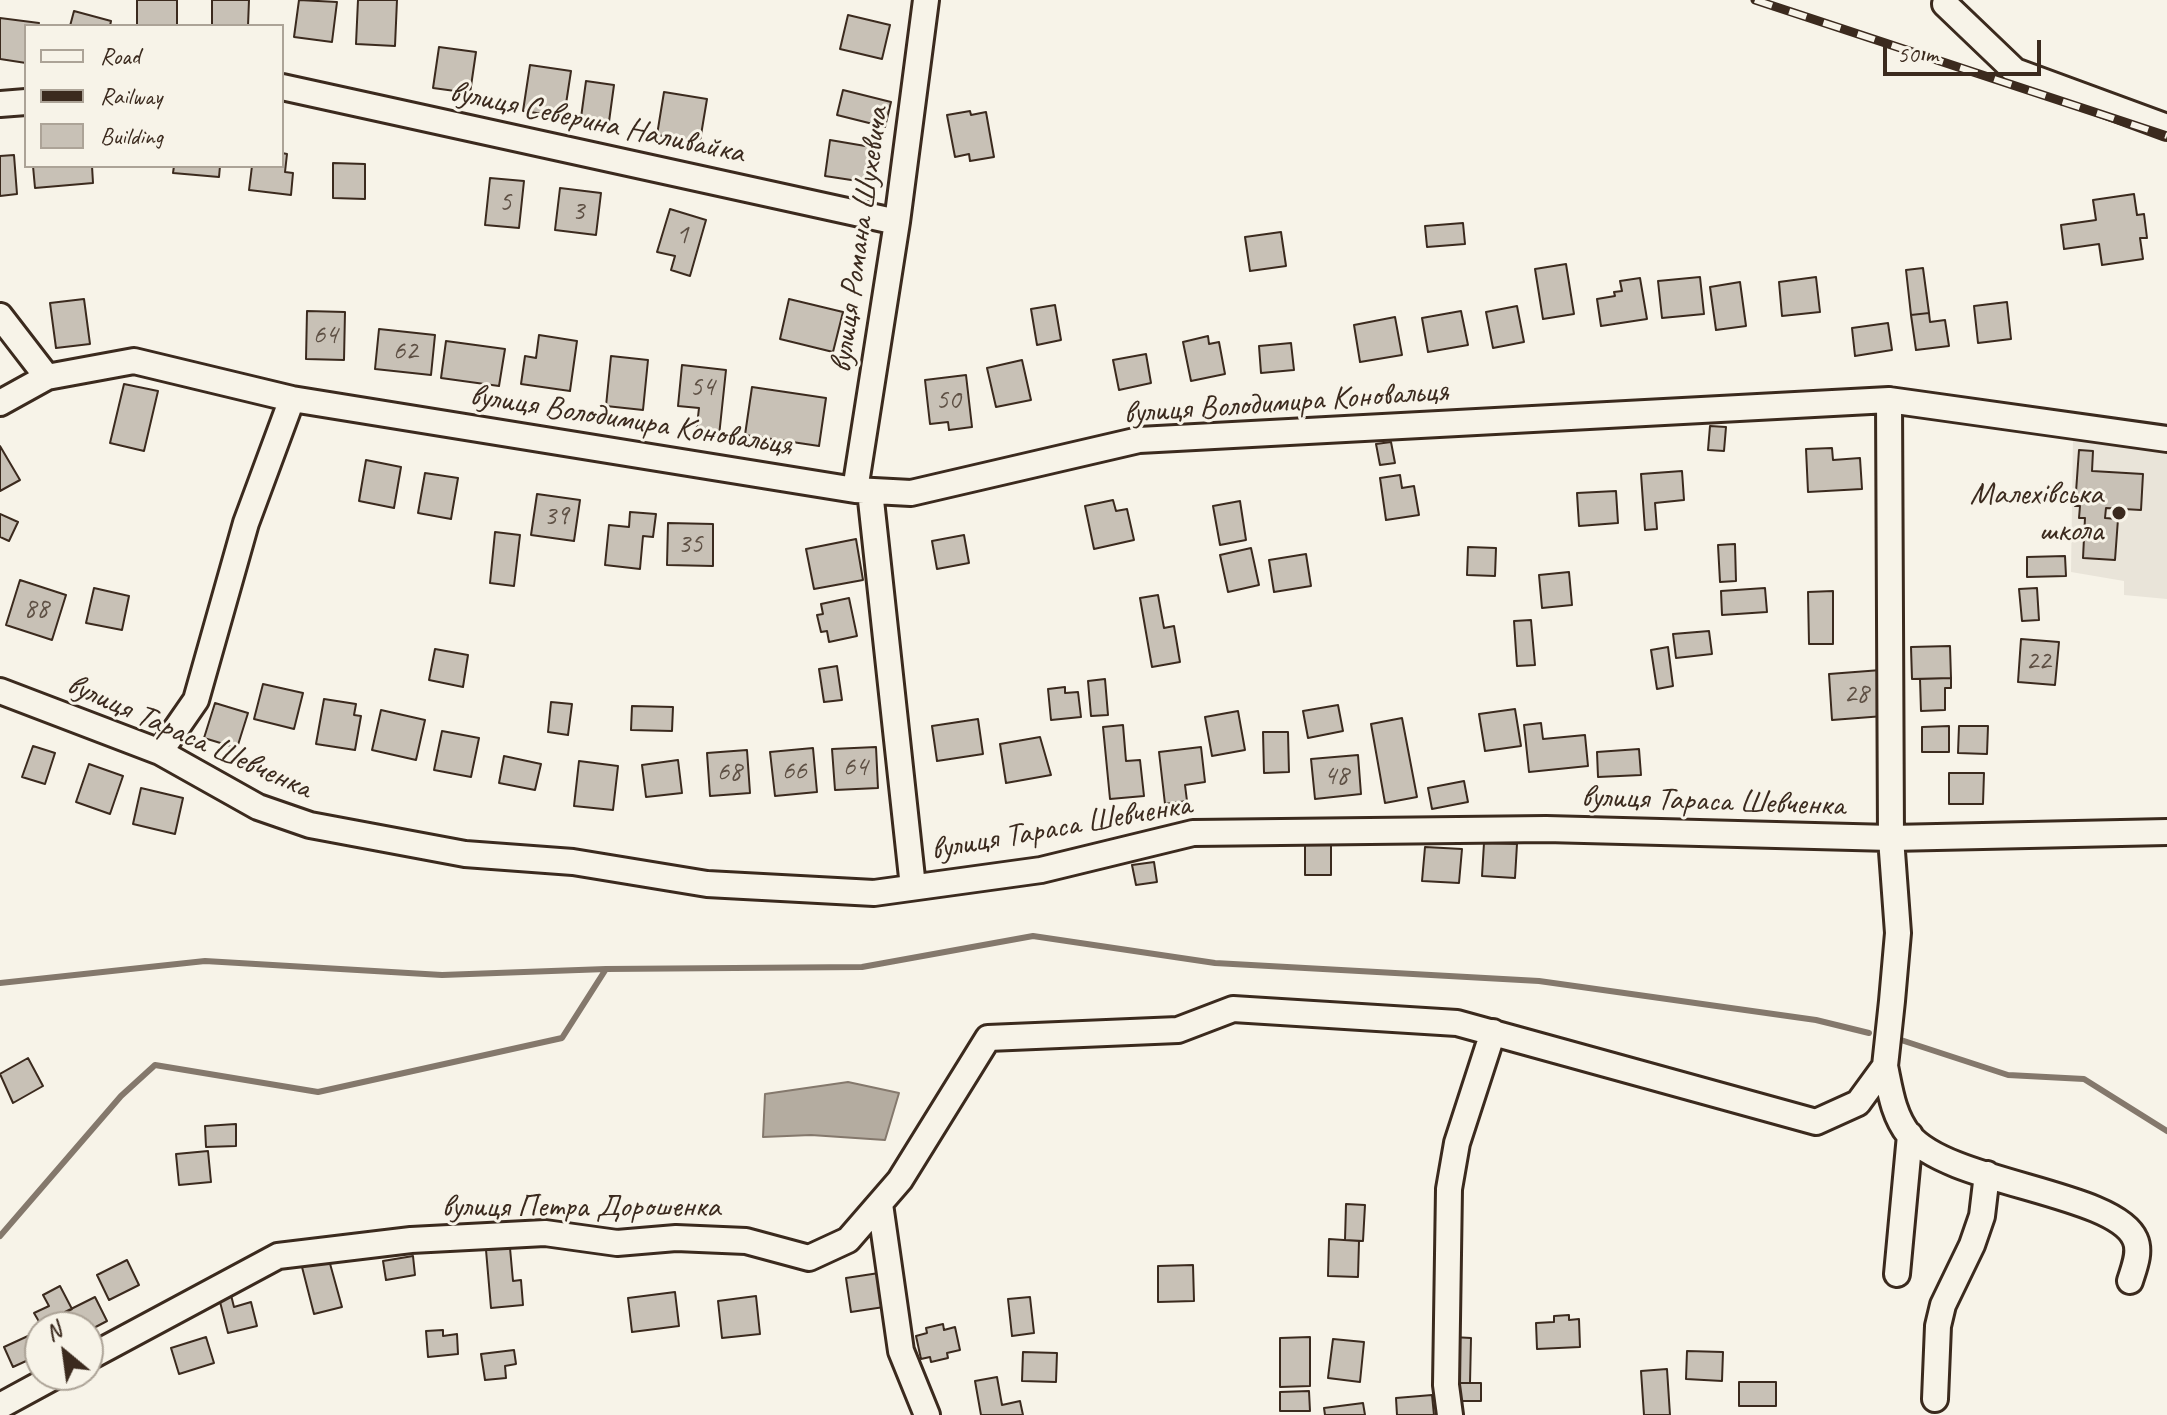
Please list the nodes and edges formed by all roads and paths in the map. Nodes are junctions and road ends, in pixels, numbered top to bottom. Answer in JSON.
{"nodes":[{"id":1,"x":926,"y":0,"type":"edge"},
{"id":2,"x":1945,"y":4,"type":"dead end"},
{"id":3,"x":284,"y":87,"type":"edge"},
{"id":4,"x":24,"y":102,"type":"edge"},
{"id":5,"x":0,"y":104,"type":"edge"},
{"id":6,"x":2167,"y":127,"type":"edge"},
{"id":7,"x":897,"y":222,"type":"junction"},
{"id":8,"x":0,"y":316,"type":"edge"},
{"id":9,"x":47,"y":377,"type":"junction"},
{"id":10,"x":292,"y":399,"type":"junction"},
{"id":11,"x":1889,"y":400,"type":"junction"},
{"id":12,"x":0,"y":403,"type":"edge"},
{"id":13,"x":2167,"y":439,"type":"edge"},
{"id":14,"x":863,"y":490,"type":"junction"},
{"id":15,"x":0,"y":691,"type":"edge"},
{"id":16,"x":160,"y":752,"type":"junction"},
{"id":17,"x":2167,"y":832,"type":"edge"},
{"id":18,"x":1891,"y":838,"type":"junction"},
{"id":19,"x":913,"y":887,"type":"junction"},
{"id":20,"x":1493,"y":1032,"type":"junction"},
{"id":21,"x":1885,"y":1066,"type":"junction"},
{"id":22,"x":1910,"y":1135,"type":"junction"},
{"id":23,"x":1987,"y":1174,"type":"junction"},
{"id":24,"x":880,"y":1204,"type":"junction"},
{"id":25,"x":1897,"y":1274,"type":"dead end"},
{"id":26,"x":2130,"y":1281,"type":"dead end"},
{"id":27,"x":104,"y":1349,"type":"edge"},
{"id":28,"x":28,"y":1391,"type":"edge"},
{"id":29,"x":1935,"y":1399,"type":"dead end"},
{"id":30,"x":0,"y":1406,"type":"edge"},
{"id":31,"x":927,"y":1415,"type":"edge"},
{"id":32,"x":1450,"y":1415,"type":"edge"}],
"edges":[{"from":1,"to":7,"type":"street","name":"вулиця Романа Шухевича"},
{"from":2,"to":6,"type":"street"},
{"from":3,"to":7,"type":"street","name":"вулиця Северина Наливайка"},
{"from":4,"to":5,"type":"street"},
{"from":7,"to":14,"type":"street","name":"вулиця Романа Шухевича"},
{"from":8,"to":9,"type":"street"},
{"from":9,"to":10,"type":"street","name":"вулиця Володимира Коновальця"},
{"from":9,"to":12,"type":"street","name":"вулиця Володимира Коновальця"},
{"from":10,"to":14,"type":"street","name":"вулиця Володимира Коновальця"},
{"from":10,"to":16,"type":"street"},
{"from":11,"to":13,"type":"street","name":"вулиця Володимира Коновальця"},
{"from":11,"to":14,"type":"street","name":"вулиця Володимира Коновальця"},
{"from":11,"to":18,"type":"street"},
{"from":14,"to":19,"type":"street","name":"вулиця Романа Шухевича"},
{"from":15,"to":16,"type":"street","name":"вулиця Тараса Шевченка"},
{"from":16,"to":19,"type":"street","name":"вулиця Тараса Шевченка"},
{"from":17,"to":18,"type":"street","name":"вулиця Тараса Шевченка"},
{"from":18,"to":19,"type":"street","name":"вулиця Тараса Шевченка"},
{"from":18,"to":21,"type":"street"},
{"from":20,"to":21,"type":"street"},
{"from":20,"to":24,"type":"street","name":"вулиця Петра Дорошенка"},
{"from":20,"to":32,"type":"street"},
{"from":21,"to":22,"type":"street"},
{"from":22,"to":23,"type":"street"},
{"from":22,"to":25,"type":"street"},
{"from":23,"to":26,"type":"street"},
{"from":23,"to":29,"type":"street"},
{"from":24,"to":27,"type":"street","name":"вулиця Петра Дорошенка"},
{"from":24,"to":31,"type":"street"},
{"from":28,"to":30,"type":"street"}]}
